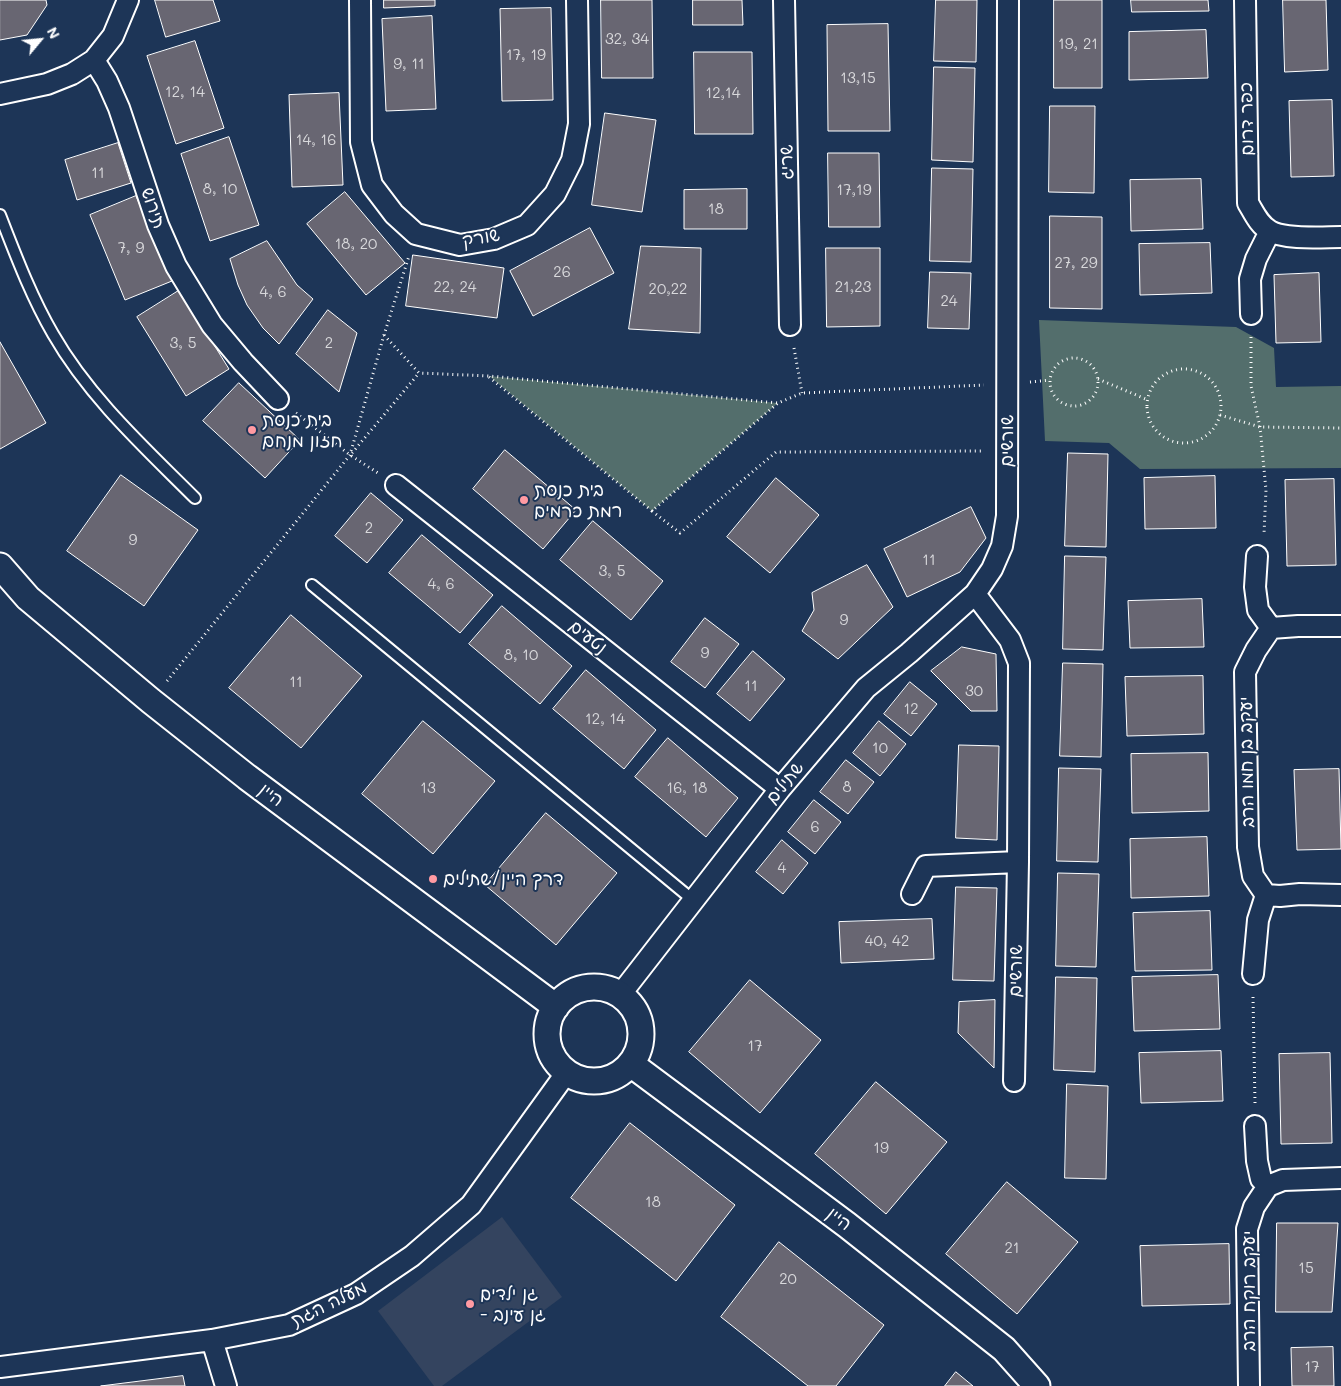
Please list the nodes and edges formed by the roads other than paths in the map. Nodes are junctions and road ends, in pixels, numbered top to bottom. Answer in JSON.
{"nodes":[{"id":1,"x":128,"y":0,"type":"edge"},
{"id":2,"x":360,"y":0,"type":"edge"},
{"id":3,"x":577,"y":0,"type":"edge"},
{"id":4,"x":784,"y":0,"type":"edge"},
{"id":5,"x":1008,"y":0,"type":"edge"},
{"id":6,"x":1245,"y":0,"type":"edge"},
{"id":7,"x":94,"y":60,"type":"junction"},
{"id":8,"x":0,"y":94,"type":"edge"},
{"id":9,"x":0,"y":215,"type":"edge"},
{"id":10,"x":1270,"y":231,"type":"junction"},
{"id":11,"x":1341,"y":237,"type":"edge"},
{"id":12,"x":1251,"y":314,"type":"road end"},
{"id":13,"x":790,"y":325,"type":"road end"},
{"id":14,"x":278,"y":399,"type":"road end"},
{"id":15,"x":396,"y":485,"type":"road end"},
{"id":16,"x":195,"y":498,"type":"dead end"},
{"id":17,"x":1257,"y":556,"type":"road end"},
{"id":18,"x":0,"y":566,"type":"edge"},
{"id":19,"x":312,"y":585,"type":"dead end"},
{"id":20,"x":975,"y":594,"type":"junction"},
{"id":21,"x":1341,"y":626,"type":"edge"},
{"id":22,"x":1271,"y":628,"type":"junction"},
{"id":23,"x":780,"y":789,"type":"junction"},
{"id":24,"x":1018,"y":862,"type":"junction"},
{"id":25,"x":912,"y":894,"type":"dead end"},
{"id":26,"x":1266,"y":895,"type":"junction"},
{"id":27,"x":1341,"y":895,"type":"edge"},
{"id":28,"x":693,"y":900,"type":"junction"},
{"id":29,"x":1253,"y":974,"type":"road end"},
{"id":30,"x":620,"y":995,"type":"junction"},
{"id":31,"x":556,"y":1007,"type":"junction"},
{"id":32,"x":631,"y":1064,"type":"junction"},
{"id":33,"x":567,"y":1072,"type":"junction"},
{"id":34,"x":1014,"y":1081,"type":"dead end"},
{"id":35,"x":1255,"y":1126,"type":"road end"},
{"id":36,"x":1341,"y":1178,"type":"edge"},
{"id":37,"x":1268,"y":1186,"type":"junction"},
{"id":38,"x":212,"y":1340,"type":"junction"},
{"id":39,"x":0,"y":1367,"type":"edge"},
{"id":40,"x":226,"y":1386,"type":"edge"},
{"id":41,"x":1037,"y":1386,"type":"edge"},
{"id":42,"x":1249,"y":1386,"type":"edge"}],
"edges":[{"from":1,"to":7,"type":"street"},
{"from":2,"to":3,"type":"street","name":"שורק"},
{"from":4,"to":13,"type":"street","name":"שריג"},
{"from":5,"to":20,"type":"street","name":"שורשים"},
{"from":6,"to":10,"type":"street","name":"כפר דרום"},
{"from":7,"to":8,"type":"street"},
{"from":7,"to":14,"type":"street","name":"תירוש"},
{"from":9,"to":16,"type":"lane"},
{"from":10,"to":11,"type":"street"},
{"from":10,"to":12,"type":"street"},
{"from":15,"to":23,"type":"street","name":"נטעים"},
{"from":17,"to":22,"type":"street"},
{"from":18,"to":31,"type":"street","name":"היין"},
{"from":19,"to":28,"type":"lane"},
{"from":20,"to":23,"type":"street","name":"שתילים"},
{"from":20,"to":24,"type":"street","name":"שורשים"},
{"from":21,"to":22,"type":"street"},
{"from":22,"to":26,"type":"street","name":"יעקב בן חמו הרב"},
{"from":23,"to":28,"type":"street","name":"שתילים"},
{"from":24,"to":25,"type":"street"},
{"from":24,"to":34,"type":"street","name":"שורשים"},
{"from":26,"to":27,"type":"street"},
{"from":26,"to":29,"type":"street"},
{"from":28,"to":30,"type":"street","name":"שתילים"},
{"from":30,"to":31,"type":"street"},
{"from":30,"to":32,"type":"street"},
{"from":31,"to":33,"type":"street"},
{"from":32,"to":33,"type":"street"},
{"from":32,"to":41,"type":"street","name":"היין"},
{"from":33,"to":38,"type":"street","name":"מעלה הגת"},
{"from":35,"to":37,"type":"street"},
{"from":36,"to":37,"type":"street"},
{"from":37,"to":42,"type":"street","name":"יעקב רוקח הרב"},
{"from":38,"to":39,"type":"street","name":"מעלה הגת"},
{"from":38,"to":40,"type":"street"}]}
